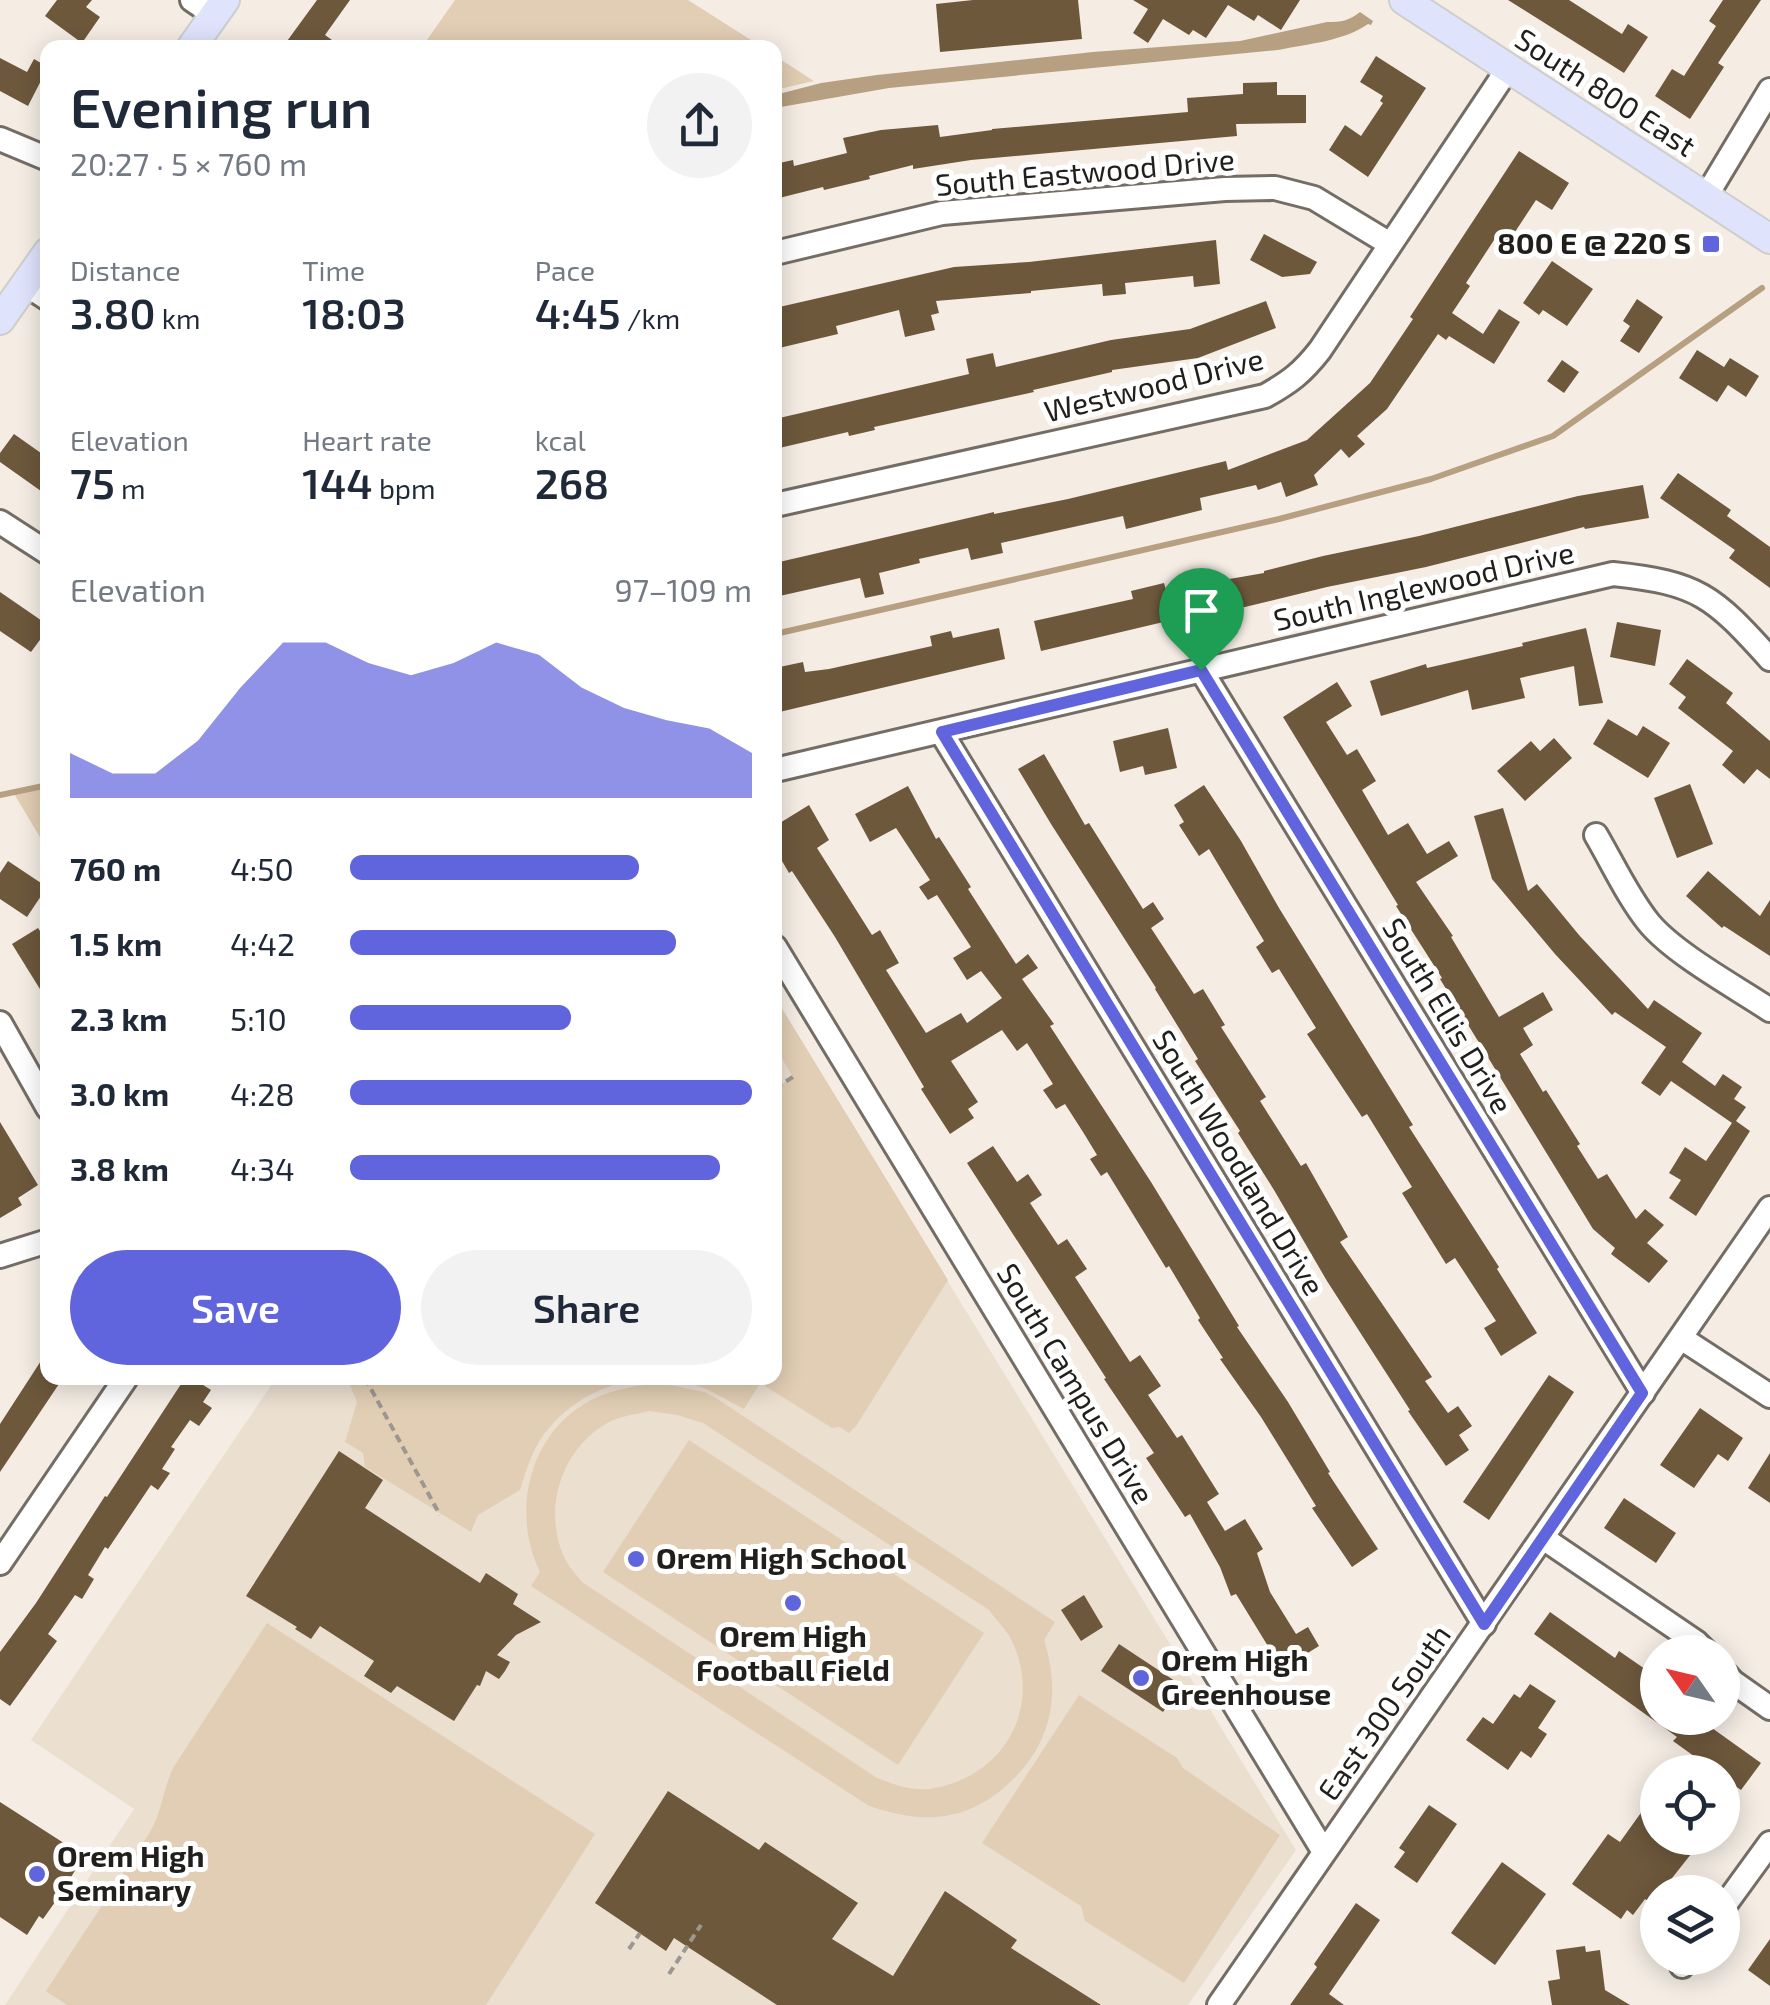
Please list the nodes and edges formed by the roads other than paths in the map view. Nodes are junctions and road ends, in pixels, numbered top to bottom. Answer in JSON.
{"nodes":[{"id":1,"x":1404,"y":0,"type":"edge"},
{"id":2,"x":210,"y":5,"type":"edge"},
{"id":3,"x":195,"y":40,"type":"edge"},
{"id":4,"x":1509,"y":68,"type":"junction"},
{"id":5,"x":1770,"y":90,"type":"edge"},
{"id":6,"x":0,"y":139,"type":"edge"},
{"id":7,"x":40,"y":156,"type":"edge"},
{"id":8,"x":1705,"y":198,"type":"junction"},
{"id":9,"x":1770,"y":239,"type":"edge"},
{"id":10,"x":1390,"y":244,"type":"junction"},
{"id":11,"x":782,"y":251,"type":"edge"},
{"id":12,"x":36,"y":292,"type":"edge"},
{"id":13,"x":0,"y":320,"type":"edge"},
{"id":14,"x":782,"y":503,"type":"edge"},
{"id":15,"x":0,"y":522,"type":"edge"},
{"id":16,"x":40,"y":548,"type":"edge"},
{"id":17,"x":1770,"y":659,"type":"edge"},
{"id":18,"x":1201,"y":670,"type":"junction"},
{"id":19,"x":942,"y":732,"type":"junction"},
{"id":20,"x":782,"y":768,"type":"edge"},
{"id":21,"x":1596,"y":835,"type":"dead end"},
{"id":22,"x":782,"y":959,"type":"edge"},
{"id":23,"x":1770,"y":1010,"type":"edge"},
{"id":24,"x":0,"y":1023,"type":"edge"},
{"id":25,"x":40,"y":1094,"type":"edge"},
{"id":26,"x":1770,"y":1208,"type":"edge"},
{"id":27,"x":40,"y":1244,"type":"edge"},
{"id":28,"x":0,"y":1256,"type":"edge"},
{"id":29,"x":1681,"y":1338,"type":"junction"},
{"id":30,"x":121,"y":1385,"type":"edge"},
{"id":31,"x":1642,"y":1393,"type":"junction"},
{"id":32,"x":1770,"y":1396,"type":"edge"},
{"id":33,"x":1543,"y":1538,"type":"junction"},
{"id":34,"x":0,"y":1563,"type":"edge"},
{"id":35,"x":1484,"y":1624,"type":"junction"},
{"id":36,"x":1686,"y":1635,"type":"edge"},
{"id":37,"x":1740,"y":1687,"type":"edge"},
{"id":38,"x":1770,"y":1708,"type":"edge"},
{"id":39,"x":1770,"y":1842,"type":"edge"},
{"id":40,"x":1324,"y":1852,"type":"junction"},
{"id":41,"x":1740,"y":1884,"type":"edge"},
{"id":42,"x":1219,"y":2005,"type":"edge"}],
"edges":[{"from":1,"to":4,"type":"main road","name":"South 800 East"},
{"from":2,"to":3,"type":"main road"},
{"from":4,"to":8,"type":"main road","name":"South 800 East"},
{"from":4,"to":10,"type":"street","name":"Westwood Drive"},
{"from":5,"to":8,"type":"street"},
{"from":6,"to":7,"type":"street"},
{"from":8,"to":9,"type":"main road","name":"South 800 East"},
{"from":10,"to":11,"type":"street","name":"South Eastwood Drive"},
{"from":10,"to":14,"type":"street","name":"Westwood Drive"},
{"from":12,"to":13,"type":"main road"},
{"from":15,"to":16,"type":"street"},
{"from":17,"to":18,"type":"street","name":"South Inglewood Drive"},
{"from":18,"to":19,"type":"street","name":"South Inglewood Drive"},
{"from":18,"to":31,"type":"street","name":"South Ellis Drive"},
{"from":19,"to":20,"type":"street","name":"South Inglewood Drive"},
{"from":19,"to":35,"type":"street","name":"South Woodland Drive"},
{"from":21,"to":23,"type":"street"},
{"from":22,"to":40,"type":"street","name":"South Campus Drive"},
{"from":24,"to":25,"type":"street"},
{"from":26,"to":29,"type":"street","name":"East 300 South"},
{"from":27,"to":28,"type":"street"},
{"from":29,"to":31,"type":"street","name":"East 300 South"},
{"from":29,"to":32,"type":"street"},
{"from":30,"to":34,"type":"street"},
{"from":31,"to":33,"type":"street","name":"East 300 South"},
{"from":33,"to":35,"type":"street","name":"East 300 South"},
{"from":33,"to":36,"type":"street"},
{"from":35,"to":40,"type":"street","name":"East 300 South"},
{"from":37,"to":38,"type":"street"},
{"from":39,"to":41,"type":"street"},
{"from":40,"to":42,"type":"street","name":"East 300 South"}]}
